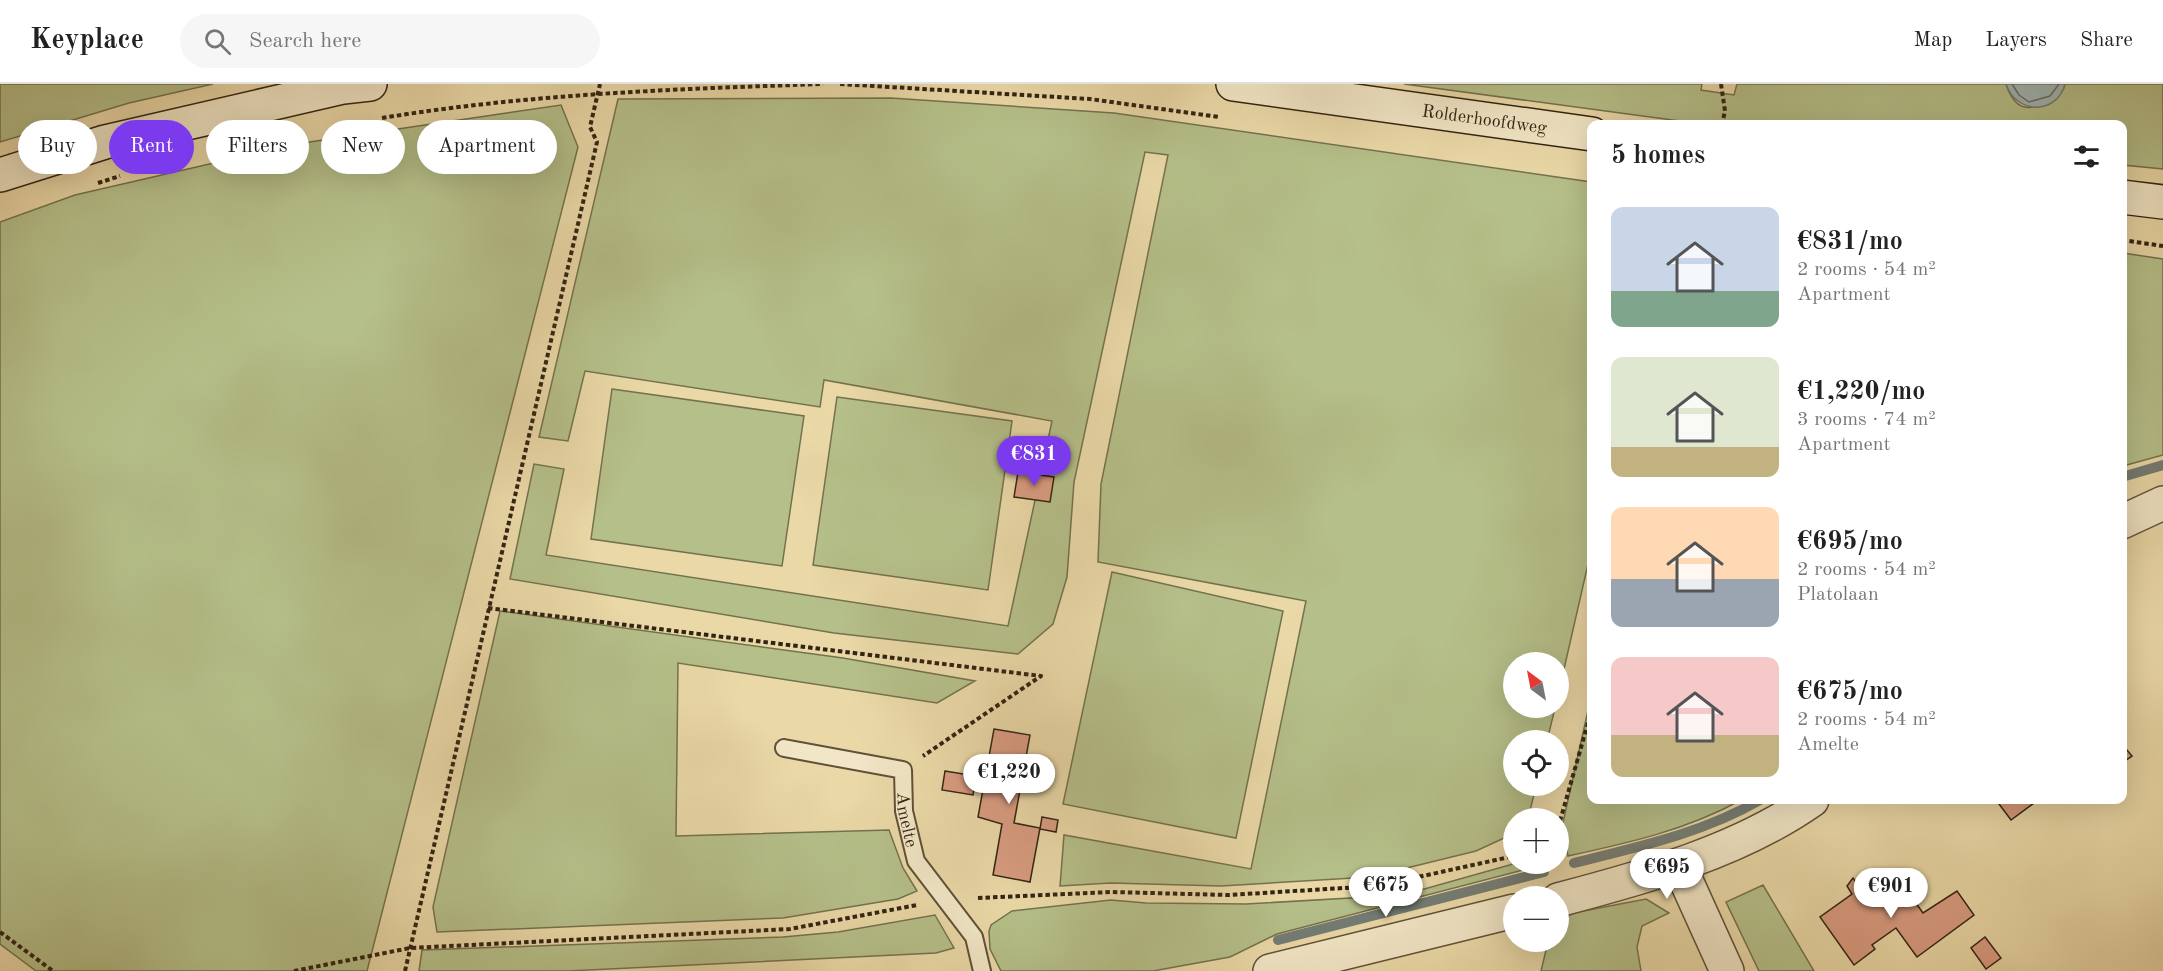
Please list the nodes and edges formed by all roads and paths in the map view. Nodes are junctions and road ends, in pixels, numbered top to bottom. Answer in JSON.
{"nodes":[{"id":1,"x":370,"y":84,"type":"edge"},
{"id":2,"x":600,"y":84,"type":"edge"},
{"id":3,"x":823,"y":84,"type":"edge"},
{"id":4,"x":840,"y":84,"type":"edge"},
{"id":5,"x":1233,"y":84,"type":"edge"},
{"id":6,"x":1721,"y":84,"type":"edge"},
{"id":7,"x":598,"y":92,"type":"junction"},
{"id":8,"x":1230,"y":118,"type":"dead end"},
{"id":9,"x":373,"y":119,"type":"dead end"},
{"id":10,"x":1723,"y":120,"type":"edge"},
{"id":11,"x":1587,"y":133,"type":"edge"},
{"id":12,"x":126,"y":174,"type":"dead end"},
{"id":13,"x":0,"y":175,"type":"edge"},
{"id":14,"x":92,"y":185,"type":"dead end"},
{"id":15,"x":2127,"y":198,"type":"edge"},
{"id":16,"x":2163,"y":202,"type":"edge"},
{"id":17,"x":2127,"y":241,"type":"edge"},
{"id":18,"x":2163,"y":246,"type":"edge"},
{"id":19,"x":2163,"y":503,"type":"edge"},
{"id":20,"x":2127,"y":520,"type":"edge"},
{"id":21,"x":488,"y":608,"type":"junction"},
{"id":22,"x":1587,"y":726,"type":"edge"},
{"id":23,"x":784,"y":748,"type":"dead end"},
{"id":24,"x":903,"y":770,"type":"junction"},
{"id":25,"x":1806,"y":804,"type":"edge"},
{"id":26,"x":1564,"y":808,"type":"edge"},
{"id":27,"x":1503,"y":858,"type":"edge"},
{"id":28,"x":1679,"y":865,"type":"junction"},
{"id":29,"x":1569,"y":897,"type":"edge"},
{"id":30,"x":945,"y":899,"type":"junction"},
{"id":31,"x":1503,"y":914,"type":"edge"},
{"id":32,"x":0,"y":932,"type":"edge"},
{"id":33,"x":410,"y":948,"type":"junction"},
{"id":34,"x":53,"y":971,"type":"edge"},
{"id":35,"x":294,"y":971,"type":"edge"},
{"id":36,"x":405,"y":971,"type":"edge"},
{"id":37,"x":982,"y":971,"type":"edge"},
{"id":38,"x":1270,"y":971,"type":"edge"},
{"id":39,"x":1727,"y":971,"type":"edge"}],
"edges":[{"from":1,"to":13,"type":"main road"},
{"from":2,"to":7,"type":"path"},
{"from":3,"to":7,"type":"path"},
{"from":4,"to":8,"type":"path"},
{"from":5,"to":11,"type":"main road","name":"Rolderhoofdweg"},
{"from":6,"to":10,"type":"path"},
{"from":7,"to":9,"type":"path"},
{"from":7,"to":21,"type":"path"},
{"from":12,"to":14,"type":"path"},
{"from":15,"to":16,"type":"main road"},
{"from":17,"to":18,"type":"path"},
{"from":19,"to":20,"type":"main road"},
{"from":21,"to":24,"type":"path"},
{"from":21,"to":33,"type":"path"},
{"from":22,"to":26,"type":"path"},
{"from":23,"to":24,"type":"lane","name":"Amelte"},
{"from":24,"to":30,"type":"lane","name":"Amelte"},
{"from":25,"to":28,"type":"main road"},
{"from":27,"to":30,"type":"path"},
{"from":28,"to":29,"type":"main road"},
{"from":28,"to":39,"type":"main road"},
{"from":30,"to":33,"type":"path"},
{"from":30,"to":37,"type":"lane","name":"Amelte"},
{"from":31,"to":38,"type":"main road"},
{"from":32,"to":34,"type":"path"},
{"from":33,"to":35,"type":"path"},
{"from":33,"to":36,"type":"path"}]}
